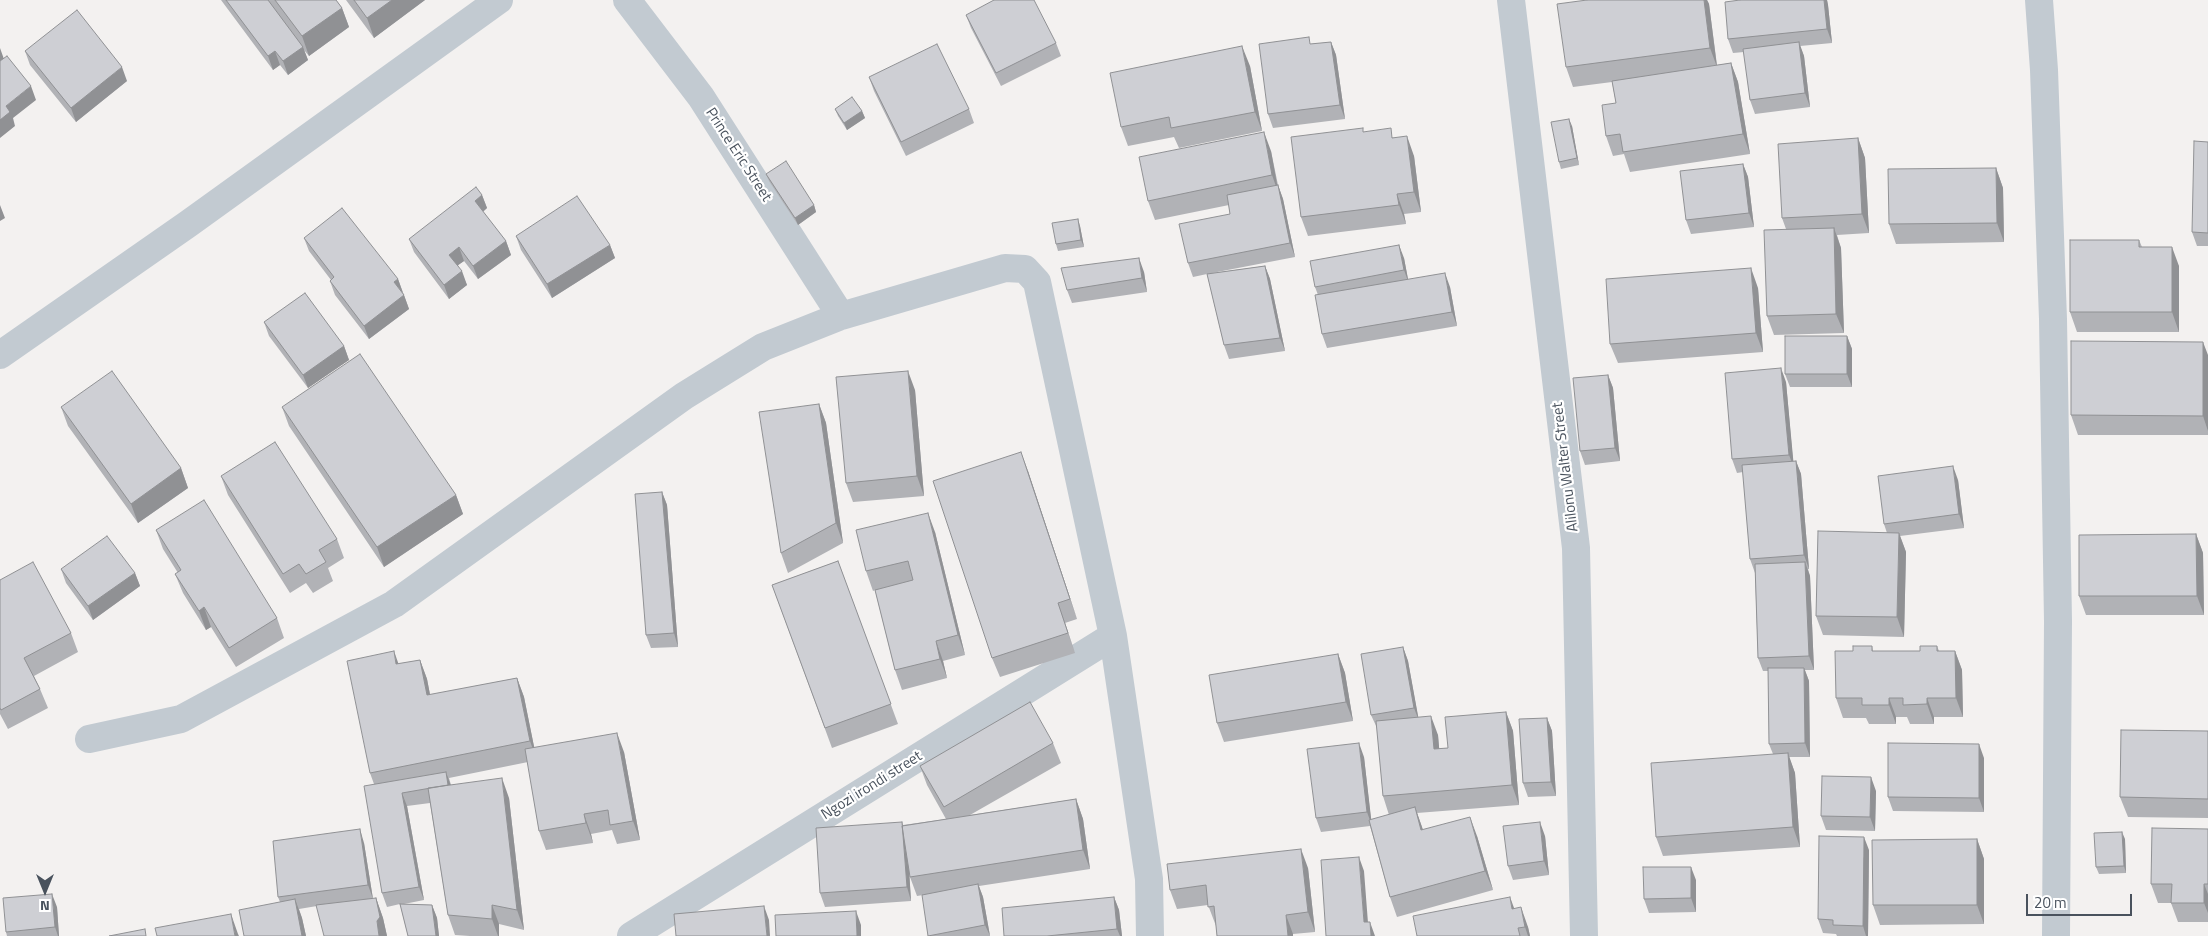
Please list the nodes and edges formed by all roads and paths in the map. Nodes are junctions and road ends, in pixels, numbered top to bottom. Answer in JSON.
{"nodes":[{"id":1,"x":499,"y":0,"type":"edge"},
{"id":2,"x":627,"y":0,"type":"edge"},
{"id":3,"x":1511,"y":0,"type":"edge"},
{"id":4,"x":2039,"y":0,"type":"edge"},
{"id":5,"x":841,"y":316,"type":"junction"},
{"id":6,"x":0,"y":355,"type":"edge"},
{"id":7,"x":1113,"y":636,"type":"junction"},
{"id":8,"x":89,"y":739,"type":"dead end"},
{"id":9,"x":631,"y":936,"type":"edge"},
{"id":10,"x":1150,"y":936,"type":"edge"},
{"id":11,"x":1584,"y":936,"type":"edge"},
{"id":12,"x":2056,"y":936,"type":"edge"}],
"edges":[{"from":1,"to":6,"type":"street"},
{"from":2,"to":5,"type":"street","name":"Prince Eric Street"},
{"from":3,"to":11,"type":"street","name":"Alilonu Walter Street"},
{"from":4,"to":12,"type":"street"},
{"from":5,"to":7,"type":"street"},
{"from":5,"to":8,"type":"street"},
{"from":7,"to":9,"type":"street","name":"Ngozi irondi street"},
{"from":7,"to":10,"type":"street"}]}
